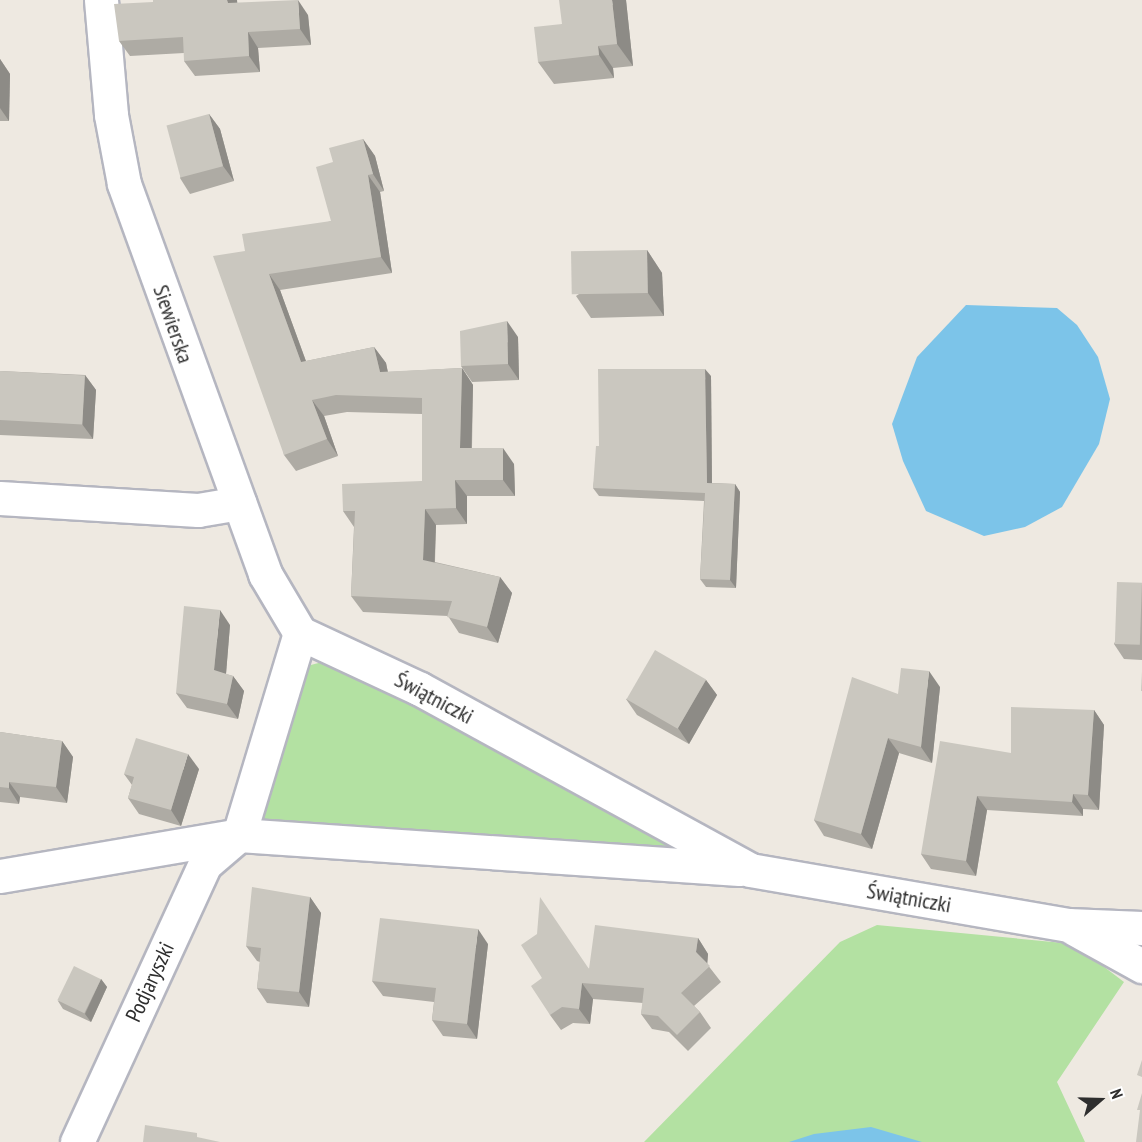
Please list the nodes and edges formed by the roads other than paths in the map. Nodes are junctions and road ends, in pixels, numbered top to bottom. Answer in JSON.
{"nodes":[{"id":1,"x":100,"y":0,"type":"edge"},
{"id":2,"x":0,"y":498,"type":"edge"},
{"id":3,"x":239,"y":502,"type":"junction"},
{"id":4,"x":300,"y":633,"type":"junction"},
{"id":5,"x":239,"y":834,"type":"junction"},
{"id":6,"x":750,"y":870,"type":"junction"},
{"id":7,"x":0,"y":876,"type":"edge"},
{"id":8,"x":1068,"y":925,"type":"junction"},
{"id":9,"x":1142,"y":928,"type":"edge"},
{"id":10,"x":1142,"y":966,"type":"edge"},
{"id":11,"x":77,"y":1142,"type":"edge"}],
"edges":[{"from":1,"to":3,"type":"street","name":"Siewierska"},
{"from":2,"to":3,"type":"street"},
{"from":3,"to":4,"type":"street","name":"Siewierska"},
{"from":4,"to":5,"type":"street"},
{"from":4,"to":6,"type":"street","name":"Świątniczki"},
{"from":5,"to":6,"type":"street","name":"Świątniczki"},
{"from":5,"to":7,"type":"street","name":"Świątniczki"},
{"from":5,"to":11,"type":"street","name":"Podjaryszki"},
{"from":6,"to":8,"type":"street","name":"Świątniczki"},
{"from":8,"to":9,"type":"street","name":"Świątniczki"},
{"from":8,"to":10,"type":"street","name":"Świątniczki"}]}
